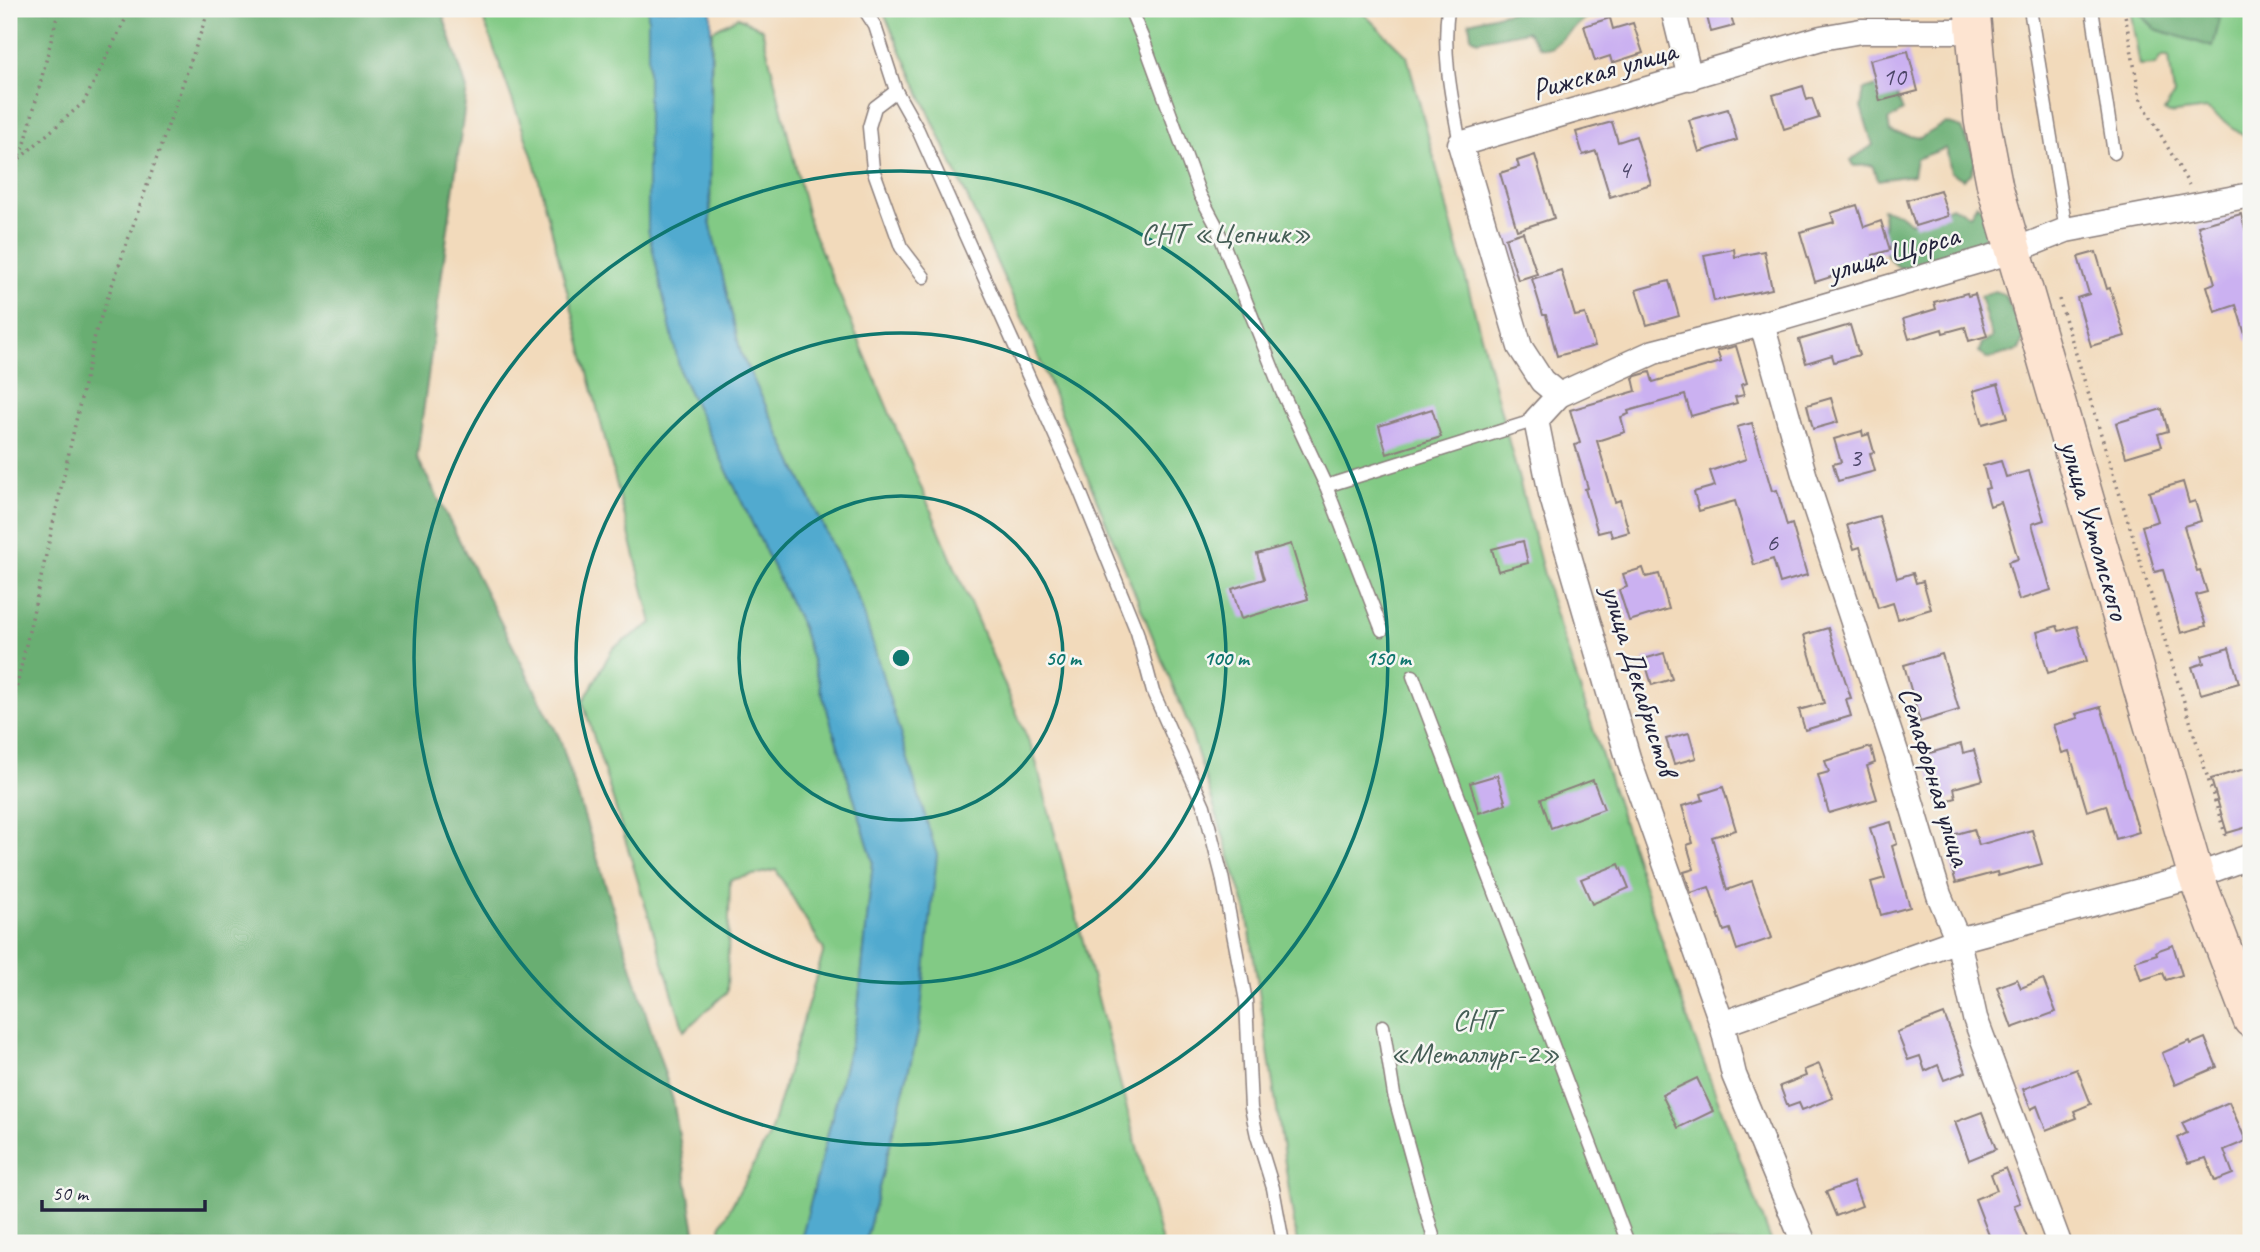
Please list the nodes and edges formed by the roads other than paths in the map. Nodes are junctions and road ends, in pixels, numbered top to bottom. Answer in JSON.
{"nodes":[{"id":1,"x":864,"y":9,"type":"edge"},
{"id":2,"x":1130,"y":9,"type":"edge"},
{"id":3,"x":1448,"y":9,"type":"edge"},
{"id":4,"x":1673,"y":9,"type":"edge"},
{"id":5,"x":2030,"y":9,"type":"edge"},
{"id":6,"x":2092,"y":9,"type":"edge"},
{"id":7,"x":1972,"y":20,"type":"edge"},
{"id":8,"x":1690,"y":78,"type":"junction"},
{"id":9,"x":896,"y":92,"type":"junction"},
{"id":10,"x":1460,"y":144,"type":"junction"},
{"id":11,"x":2114,"y":153,"type":"dead end"},
{"id":12,"x":2251,"y":195,"type":"edge"},
{"id":13,"x":2066,"y":230,"type":"junction"},
{"id":14,"x":2013,"y":251,"type":"junction"},
{"id":15,"x":924,"y":277,"type":"dead end"},
{"id":16,"x":1762,"y":324,"type":"junction"},
{"id":17,"x":1559,"y":395,"type":"junction"},
{"id":18,"x":1536,"y":420,"type":"junction"},
{"id":19,"x":1326,"y":486,"type":"junction"},
{"id":20,"x":1382,"y":630,"type":"dead end"},
{"id":21,"x":1413,"y":676,"type":"dead end"},
{"id":22,"x":2243,"y":859,"type":"edge"},
{"id":23,"x":2196,"y":876,"type":"junction"},
{"id":24,"x":1958,"y":940,"type":"junction"},
{"id":25,"x":2251,"y":1020,"type":"edge"},
{"id":26,"x":1722,"y":1024,"type":"junction"},
{"id":27,"x":1382,"y":1026,"type":"dead end"},
{"id":28,"x":1283,"y":1243,"type":"edge"},
{"id":29,"x":1435,"y":1243,"type":"edge"},
{"id":30,"x":1628,"y":1243,"type":"edge"},
{"id":31,"x":1804,"y":1243,"type":"edge"},
{"id":32,"x":2059,"y":1243,"type":"edge"}],
"edges":[{"from":1,"to":9,"type":"lane"},
{"from":2,"to":19,"type":"lane"},
{"from":3,"to":10,"type":"lane"},
{"from":4,"to":8,"type":"street"},
{"from":5,"to":13,"type":"lane"},
{"from":6,"to":11,"type":"lane"},
{"from":7,"to":8,"type":"street","name":"Рижская улица"},
{"from":7,"to":14,"type":"street","name":"улица Ухтомского"},
{"from":8,"to":10,"type":"street","name":"Рижская улица"},
{"from":9,"to":15,"type":"lane"},
{"from":9,"to":28,"type":"lane"},
{"from":10,"to":17,"type":"street"},
{"from":12,"to":13,"type":"street","name":"улица Щорса"},
{"from":13,"to":14,"type":"street","name":"улица Щорса"},
{"from":14,"to":16,"type":"street","name":"улица Щорса"},
{"from":14,"to":23,"type":"street","name":"улица Ухтомского"},
{"from":16,"to":17,"type":"street","name":"улица Щорса"},
{"from":16,"to":24,"type":"street","name":"Семафорная улица"},
{"from":17,"to":18,"type":"street"},
{"from":18,"to":19,"type":"lane"},
{"from":18,"to":26,"type":"street","name":"улица Декабристов"},
{"from":19,"to":20,"type":"lane"},
{"from":21,"to":30,"type":"lane"},
{"from":22,"to":23,"type":"street"},
{"from":23,"to":24,"type":"street"},
{"from":23,"to":25,"type":"street","name":"улица Ухтомского"},
{"from":24,"to":26,"type":"street"},
{"from":24,"to":32,"type":"street","name":"Семафорная улица"},
{"from":26,"to":31,"type":"street","name":"улица Декабристов"},
{"from":27,"to":29,"type":"lane"}]}
